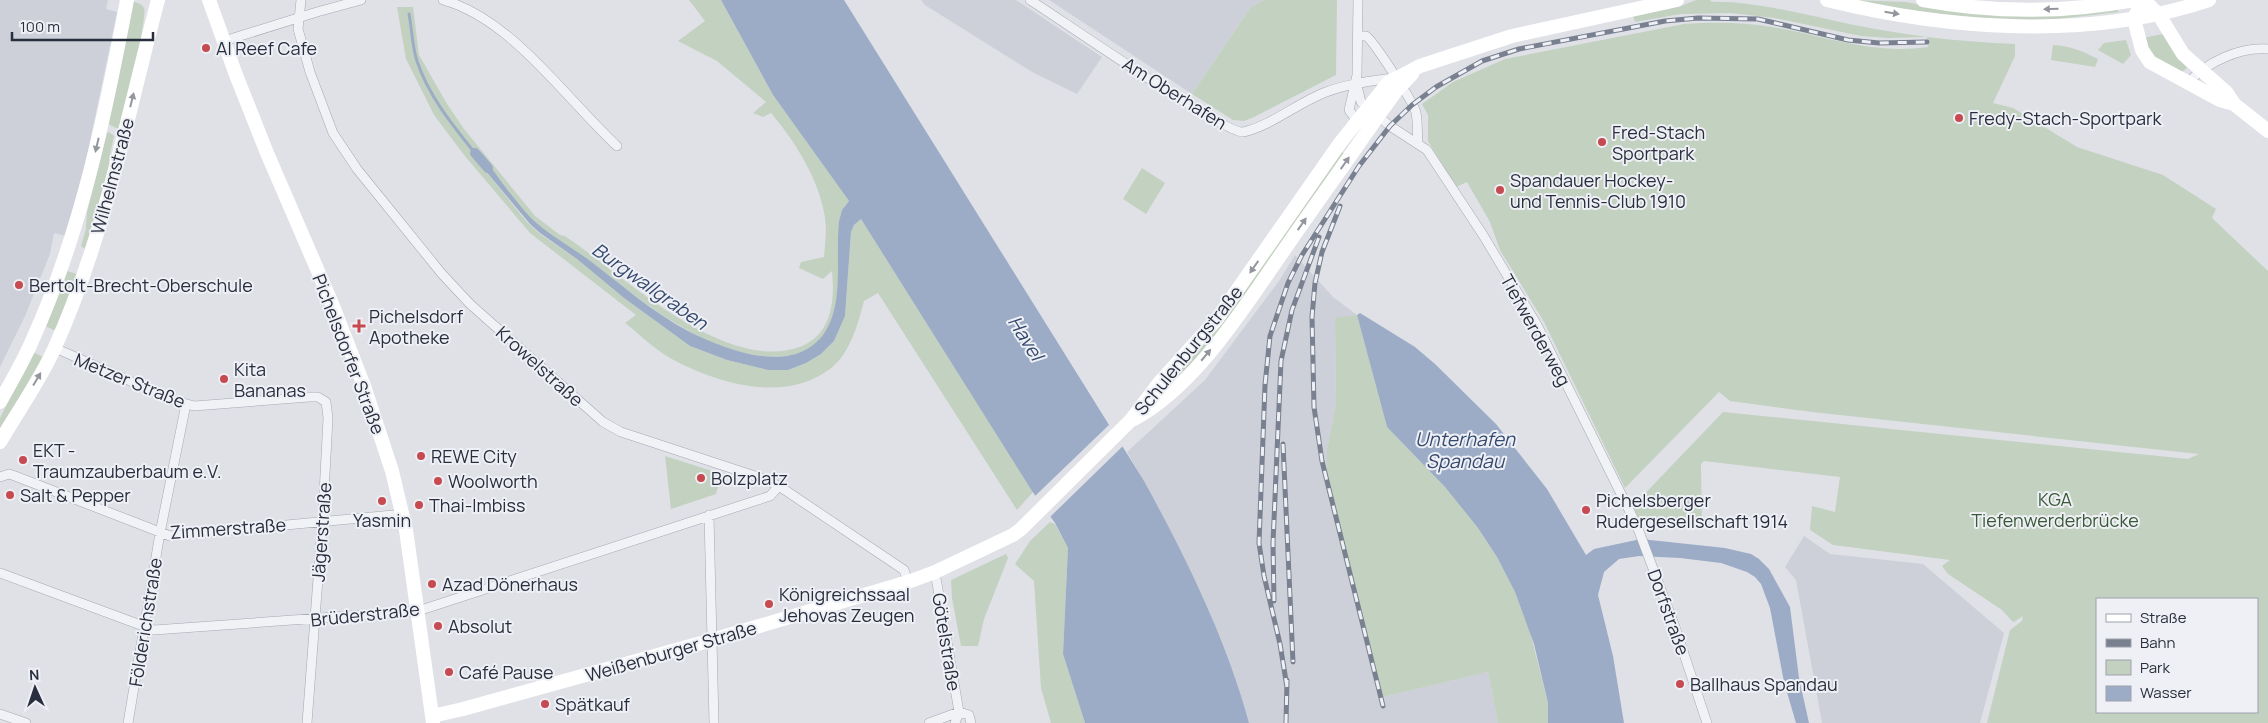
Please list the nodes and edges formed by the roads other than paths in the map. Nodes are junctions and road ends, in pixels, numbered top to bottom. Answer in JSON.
{"nodes":[{"id":1,"x":127,"y":0,"type":"edge"},
{"id":2,"x":158,"y":0,"type":"edge"},
{"id":3,"x":210,"y":0,"type":"edge"},
{"id":4,"x":301,"y":0,"type":"edge"},
{"id":5,"x":361,"y":0,"type":"edge"},
{"id":6,"x":442,"y":0,"type":"edge"},
{"id":7,"x":1030,"y":0,"type":"edge"},
{"id":8,"x":1358,"y":0,"type":"edge"},
{"id":9,"x":1648,"y":0,"type":"edge"},
{"id":10,"x":1677,"y":0,"type":"edge"},
{"id":11,"x":1827,"y":0,"type":"edge"},
{"id":12,"x":1922,"y":0,"type":"edge"},
{"id":13,"x":2134,"y":0,"type":"edge"},
{"id":14,"x":2143,"y":0,"type":"edge"},
{"id":15,"x":2209,"y":0,"type":"edge"},
{"id":16,"x":1626,"y":11,"type":"junction"},
{"id":17,"x":2159,"y":14,"type":"junction"},
{"id":18,"x":299,"y":17,"type":"junction"},
{"id":19,"x":2134,"y":20,"type":"junction"},
{"id":20,"x":1358,"y":36,"type":"junction"},
{"id":21,"x":224,"y":41,"type":"junction"},
{"id":22,"x":2268,"y":49,"type":"edge"},
{"id":23,"x":2199,"y":70,"type":"junction"},
{"id":24,"x":1398,"y":81,"type":"junction"},
{"id":25,"x":1356,"y":82,"type":"junction"},
{"id":26,"x":2188,"y":83,"type":"junction"},
{"id":27,"x":2234,"y":104,"type":"junction"},
{"id":28,"x":1372,"y":111,"type":"junction"},
{"id":29,"x":1357,"y":121,"type":"junction"},
{"id":30,"x":2268,"y":131,"type":"edge"},
{"id":31,"x":1418,"y":144,"type":"junction"},
{"id":32,"x":617,"y":146,"type":"dead end"},
{"id":33,"x":67,"y":251,"type":"junction"},
{"id":34,"x":90,"y":259,"type":"junction"},
{"id":35,"x":33,"y":339,"type":"junction"},
{"id":36,"x":55,"y":348,"type":"junction"},
{"id":37,"x":0,"y":402,"type":"edge"},
{"id":38,"x":326,"y":402,"type":"joint"},
{"id":39,"x":186,"y":404,"type":"junction"},
{"id":40,"x":1132,"y":420,"type":"junction"},
{"id":41,"x":0,"y":442,"type":"edge"},
{"id":42,"x":2,"y":476,"type":"edge"},
{"id":43,"x":779,"y":486,"type":"junction"},
{"id":44,"x":404,"y":514,"type":"junction"},
{"id":45,"x":708,"y":515,"type":"junction"},
{"id":46,"x":322,"y":522,"type":"junction"},
{"id":47,"x":160,"y":532,"type":"junction"},
{"id":48,"x":1650,"y":558,"type":"joint"},
{"id":49,"x":935,"y":572,"type":"junction"},
{"id":50,"x":0,"y":573,"type":"edge"},
{"id":51,"x":908,"y":582,"type":"junction"},
{"id":52,"x":418,"y":610,"type":"junction"},
{"id":53,"x":315,"y":620,"type":"junction"},
{"id":54,"x":145,"y":627,"type":"junction"},
{"id":55,"x":712,"y":640,"type":"junction"},
{"id":56,"x":959,"y":712,"type":"junction"},
{"id":57,"x":0,"y":714,"type":"edge"},
{"id":58,"x":433,"y":719,"type":"edge"},
{"id":59,"x":26,"y":723,"type":"edge"},
{"id":60,"x":128,"y":723,"type":"edge"},
{"id":61,"x":308,"y":723,"type":"edge"},
{"id":62,"x":714,"y":723,"type":"edge"},
{"id":63,"x":928,"y":723,"type":"edge"},
{"id":64,"x":955,"y":723,"type":"edge"},
{"id":65,"x":972,"y":723,"type":"edge"},
{"id":66,"x":1707,"y":723,"type":"edge"}],
"edges":[{"from":1,"to":33,"type":"street","name":"Wilhelmstraße","one_way":true},
{"from":34,"to":2,"type":"street","name":"Wilhelmstraße","one_way":true},
{"from":3,"to":21,"type":"street","name":"Pichelsdorfer Straße"},
{"from":4,"to":18,"type":"street","name":"Krowelstraße"},
{"from":5,"to":18,"type":"street"},
{"from":6,"to":32,"type":"street"},
{"from":7,"to":25,"type":"street","name":"Am Oberhafen"},
{"from":8,"to":20,"type":"street","name":"Tiefwerderweg"},
{"from":9,"to":16,"type":"street","name":"Schulenburgstraße"},
{"from":10,"to":16,"type":"street","name":"Schulenburgstraße"},
{"from":11,"to":19,"type":"street","one_way":true},
{"from":13,"to":12,"type":"street","one_way":true},
{"from":14,"to":17,"type":"street"},
{"from":14,"to":19,"type":"street"},
{"from":15,"to":17,"type":"street"},
{"from":16,"to":24,"type":"street","name":"Schulenburgstraße"},
{"from":17,"to":19,"type":"street"},
{"from":17,"to":23,"type":"street"},
{"from":18,"to":21,"type":"street"},
{"from":18,"to":43,"type":"street","name":"Krowelstraße"},
{"from":19,"to":26,"type":"street"},
{"from":20,"to":24,"type":"street"},
{"from":20,"to":25,"type":"street","name":"Tiefwerderweg"},
{"from":21,"to":44,"type":"street","name":"Pichelsdorfer Straße"},
{"from":22,"to":23,"type":"street"},
{"from":23,"to":26,"type":"street"},
{"from":23,"to":27,"type":"street"},
{"from":24,"to":25,"type":"street"},
{"from":24,"to":28,"type":"street","name":"Schulenburgstraße"},
{"from":24,"to":31,"type":"street"},
{"from":25,"to":28,"type":"street","name":"Tiefwerderweg"},
{"from":25,"to":29,"type":"street","name":"Tiefwerderweg"},
{"from":26,"to":27,"type":"street"},
{"from":27,"to":30,"type":"street"},
{"from":28,"to":29,"type":"street","name":"Schulenburgstraße"},
{"from":28,"to":31,"type":"street","name":"Tiefwerderweg"},
{"from":40,"to":28,"type":"street","name":"Schulenburgstraße","one_way":true},
{"from":29,"to":40,"type":"street","name":"Schulenburgstraße","one_way":true},
{"from":31,"to":48,"type":"street","name":"Tiefwerderweg"},
{"from":33,"to":34,"type":"street"},
{"from":33,"to":35,"type":"street","name":"Wilhelmstraße"},
{"from":34,"to":36,"type":"street","name":"Wilhelmstraße"},
{"from":35,"to":36,"type":"street"},
{"from":35,"to":37,"type":"street","name":"Wilhelmstraße"},
{"from":36,"to":39,"type":"street","name":"Metzer Straße"},
{"from":41,"to":36,"type":"street","name":"Wilhelmstraße","one_way":true},
{"from":38,"to":39,"type":"street","name":"Metzer Straße"},
{"from":38,"to":46,"type":"street","name":"Jägerstraße"},
{"from":39,"to":47,"type":"street","name":"Földerichstraße"},
{"from":40,"to":49,"type":"street","name":"Götelstraße"},
{"from":42,"to":47,"type":"street","name":"Zimmerstraße"},
{"from":43,"to":45,"type":"street","name":"Brüderstraße"},
{"from":43,"to":51,"type":"street","name":"Krowelstraße"},
{"from":44,"to":46,"type":"street","name":"Zimmerstraße"},
{"from":44,"to":52,"type":"street","name":"Pichelsdorfer Straße"},
{"from":45,"to":52,"type":"street","name":"Brüderstraße"},
{"from":45,"to":55,"type":"street"},
{"from":46,"to":47,"type":"street","name":"Zimmerstraße"},
{"from":46,"to":53,"type":"street","name":"Jägerstraße"},
{"from":47,"to":54,"type":"street","name":"Földerichstraße"},
{"from":48,"to":66,"type":"street","name":"Dorfstraße"},
{"from":49,"to":51,"type":"street","name":"Götelstraße"},
{"from":49,"to":56,"type":"street","name":"Götelstraße"},
{"from":50,"to":54,"type":"street","name":"Brüderstraße"},
{"from":51,"to":55,"type":"street","name":"Weißenburger Straße"},
{"from":52,"to":53,"type":"street","name":"Brüderstraße"},
{"from":52,"to":58,"type":"street","name":"Pichelsdorfer Straße"},
{"from":53,"to":54,"type":"street","name":"Brüderstraße"},
{"from":53,"to":61,"type":"street","name":"Jägerstraße"},
{"from":54,"to":60,"type":"street","name":"Földerichstraße"},
{"from":55,"to":58,"type":"street","name":"Weißenburger Straße"},
{"from":55,"to":62,"type":"street"},
{"from":56,"to":63,"type":"street"},
{"from":56,"to":64,"type":"street","name":"Götelstraße"},
{"from":56,"to":65,"type":"street","name":"Götelstraße"},
{"from":57,"to":59,"type":"street"}]}
